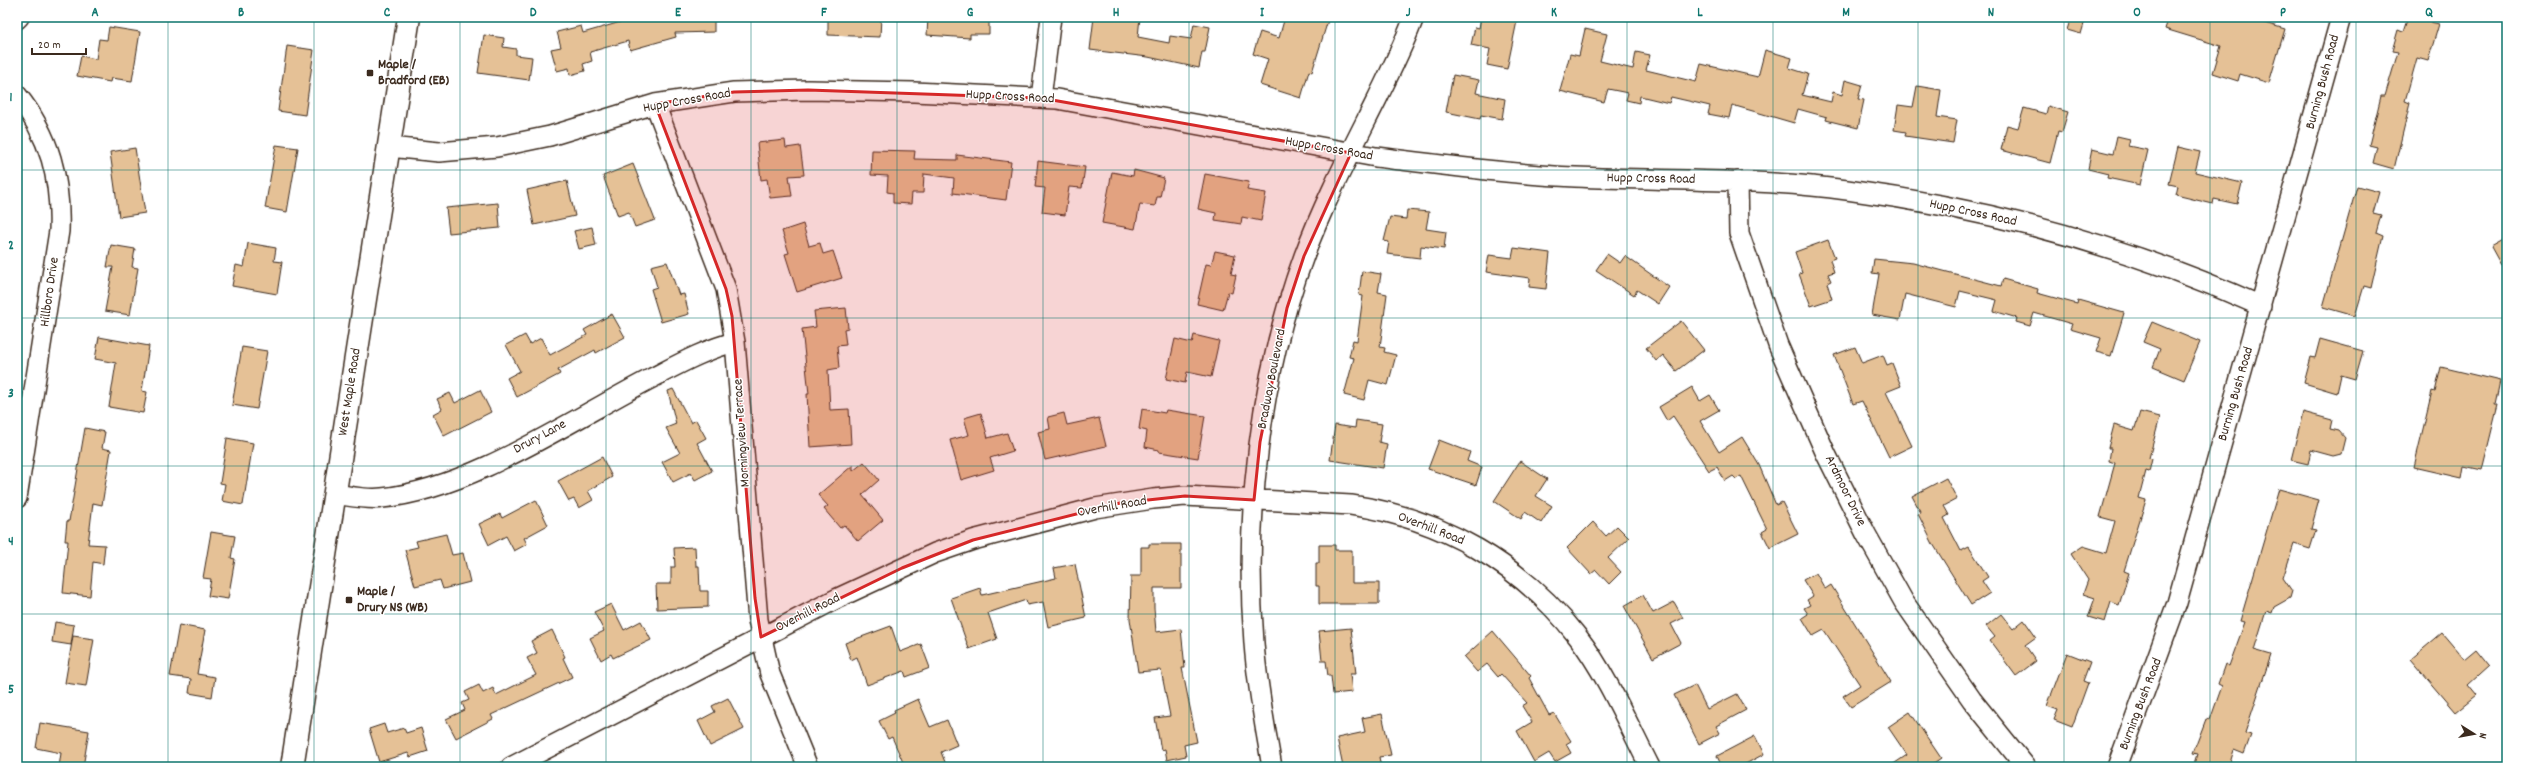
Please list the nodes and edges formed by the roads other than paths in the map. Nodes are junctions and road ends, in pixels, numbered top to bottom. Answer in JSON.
{"nodes":[{"id":1,"x":409,"y":17,"type":"edge"},
{"id":2,"x":1051,"y":17,"type":"edge"},
{"id":3,"x":1414,"y":17,"type":"edge"},
{"id":4,"x":2341,"y":17,"type":"edge"},
{"id":5,"x":17,"y":95,"type":"edge"},
{"id":6,"x":1041,"y":98,"type":"junction"},
{"id":7,"x":655,"y":104,"type":"junction"},
{"id":8,"x":389,"y":146,"type":"junction"},
{"id":9,"x":1351,"y":153,"type":"junction"},
{"id":10,"x":1738,"y":181,"type":"junction"},
{"id":11,"x":2261,"y":306,"type":"junction"},
{"id":12,"x":735,"y":342,"type":"junction"},
{"id":13,"x":334,"y":494,"type":"junction"},
{"id":14,"x":17,"y":498,"type":"edge"},
{"id":15,"x":1254,"y":500,"type":"junction"},
{"id":16,"x":761,"y":637,"type":"junction"},
{"id":17,"x":292,"y":767,"type":"edge"},
{"id":18,"x":511,"y":767,"type":"edge"},
{"id":19,"x":808,"y":767,"type":"edge"},
{"id":20,"x":1272,"y":767,"type":"edge"},
{"id":21,"x":1650,"y":767,"type":"edge"},
{"id":22,"x":2026,"y":767,"type":"edge"},
{"id":23,"x":2117,"y":767,"type":"edge"}],
"edges":[{"from":1,"to":8,"type":"main road","name":"West Maple Road"},
{"from":2,"to":6,"type":"street"},
{"from":3,"to":9,"type":"street","name":"Bradway Boulevard"},
{"from":4,"to":11,"type":"street","name":"Burning Bush Road"},
{"from":5,"to":14,"type":"street","name":"Hillboro Drive"},
{"from":6,"to":7,"type":"street","name":"Hupp Cross Road"},
{"from":6,"to":9,"type":"street","name":"Hupp Cross Road"},
{"from":7,"to":8,"type":"street","name":"Hupp Cross Road"},
{"from":7,"to":12,"type":"street","name":"Morningview Terrace"},
{"from":8,"to":13,"type":"main road","name":"West Maple Road"},
{"from":9,"to":10,"type":"street","name":"Hupp Cross Road"},
{"from":9,"to":15,"type":"street","name":"Bradway Boulevard"},
{"from":10,"to":11,"type":"street","name":"Hupp Cross Road"},
{"from":10,"to":22,"type":"street","name":"Ardmoor Drive"},
{"from":11,"to":23,"type":"street","name":"Burning Bush Road"},
{"from":12,"to":13,"type":"street","name":"Drury Lane"},
{"from":12,"to":16,"type":"street","name":"Morningview Terrace"},
{"from":13,"to":17,"type":"main road","name":"West Maple Road"},
{"from":15,"to":16,"type":"street","name":"Overhill Road"},
{"from":15,"to":20,"type":"street","name":"Bradway Boulevard"},
{"from":15,"to":21,"type":"street","name":"Overhill Road"},
{"from":16,"to":18,"type":"street","name":"Overhill Road"},
{"from":16,"to":19,"type":"street","name":"Morningview Terrace"}]}
